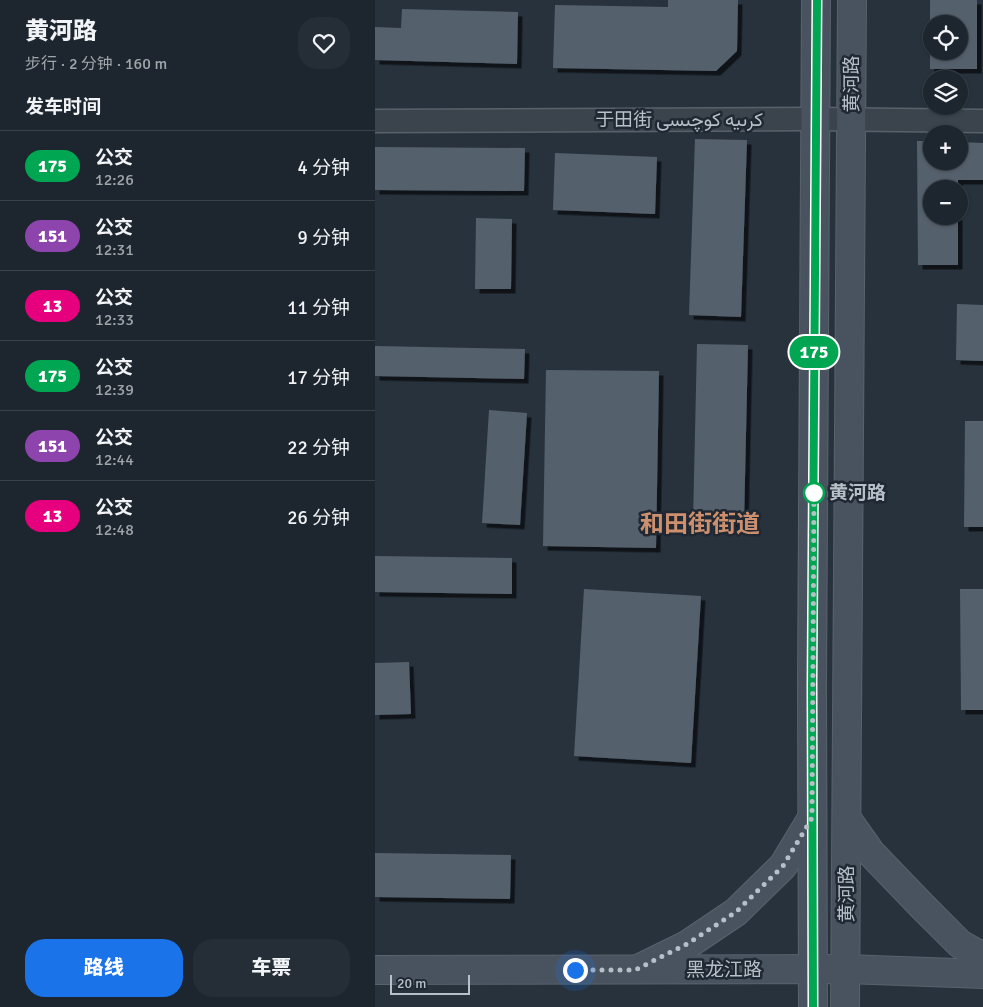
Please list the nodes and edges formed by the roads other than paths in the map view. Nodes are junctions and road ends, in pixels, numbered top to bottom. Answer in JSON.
{"nodes":[{"id":1,"x":817,"y":0,"type":"edge"},
{"id":2,"x":852,"y":0,"type":"edge"},
{"id":3,"x":815,"y":119,"type":"junction"},
{"id":4,"x":852,"y":119,"type":"junction"},
{"id":5,"x":983,"y":121,"type":"edge"},
{"id":6,"x":375,"y":122,"type":"edge"},
{"id":7,"x":812,"y":818,"type":"junction"},
{"id":8,"x":847,"y":818,"type":"junction"},
{"id":9,"x":983,"y":958,"type":"edge"},
{"id":10,"x":813,"y":969,"type":"junction"},
{"id":11,"x":846,"y":969,"type":"junction"},
{"id":12,"x":375,"y":970,"type":"edge"},
{"id":13,"x":635,"y":970,"type":"junction"},
{"id":14,"x":983,"y":974,"type":"edge"},
{"id":15,"x":813,"y":1007,"type":"edge"},
{"id":16,"x":845,"y":1007,"type":"edge"}],
"edges":[{"from":1,"to":3,"type":"main road","name":"黄河路"},
{"from":2,"to":4,"type":"main road","name":"黄河路"},
{"from":3,"to":4,"type":"street","name":"于田街 كرىيە كوچىسى"},
{"from":3,"to":6,"type":"street","name":"于田街 كرىيە كوچىسى"},
{"from":3,"to":7,"type":"main road","name":"黄河路"},
{"from":4,"to":5,"type":"street","name":"于田街 كرىيە كوچىسى"},
{"from":4,"to":8,"type":"main road","name":"黄河路"},
{"from":7,"to":10,"type":"main road","name":"黄河路"},
{"from":7,"to":13,"type":"main road"},
{"from":8,"to":9,"type":"main road"},
{"from":8,"to":11,"type":"main road","name":"黄河路"},
{"from":10,"to":11,"type":"main road","name":"黑龙江路"},
{"from":10,"to":13,"type":"main road","name":"黑龙江路"},
{"from":10,"to":15,"type":"main road","name":"黄河路"},
{"from":11,"to":14,"type":"main road","name":"黑龙江路"},
{"from":11,"to":16,"type":"main road","name":"黄河路"},
{"from":12,"to":13,"type":"main road","name":"黑龙江路"}]}
